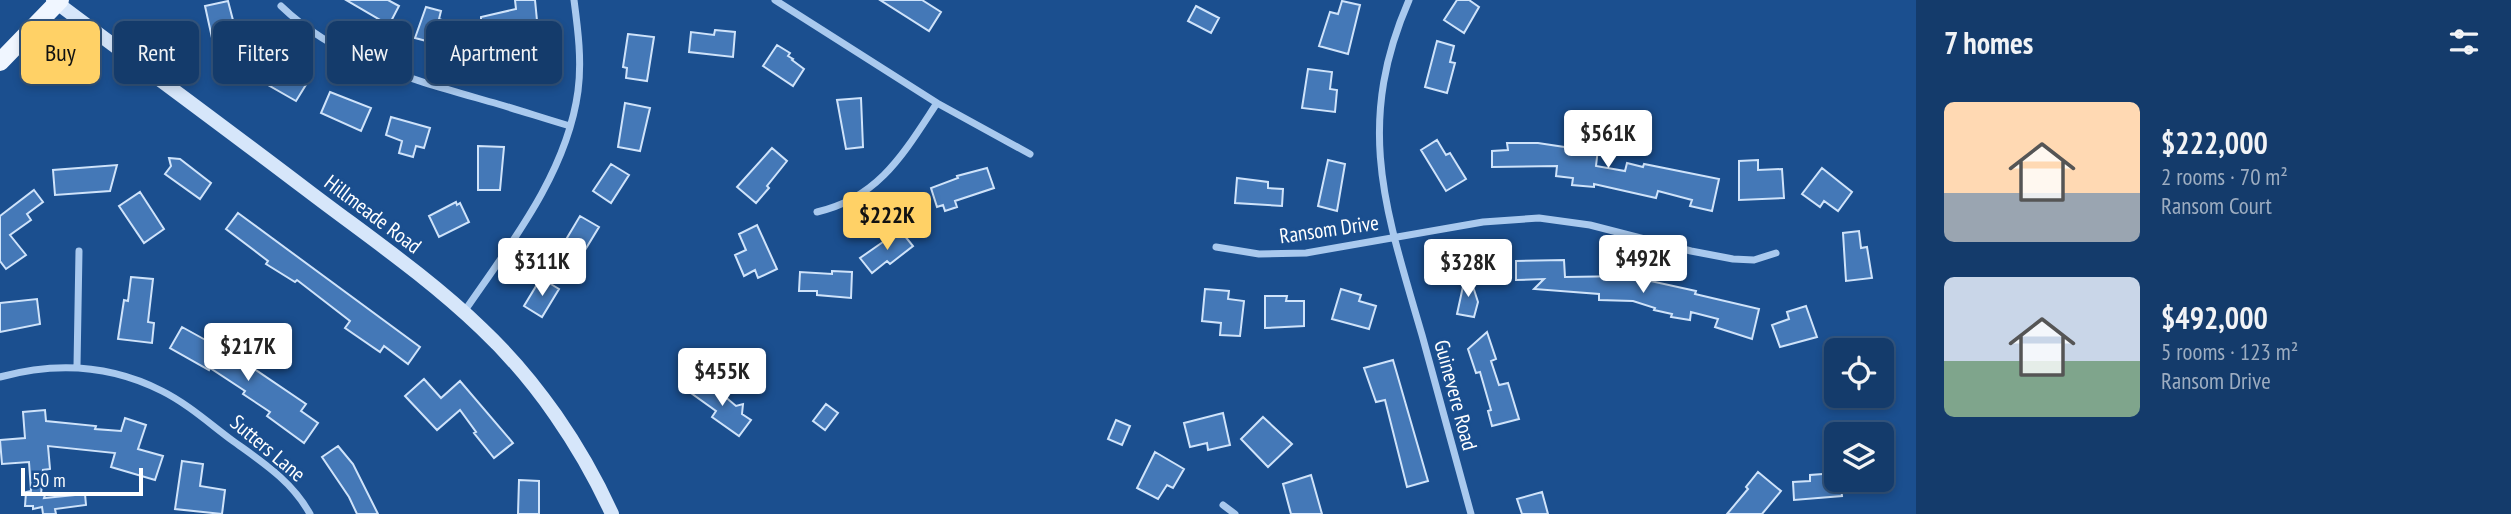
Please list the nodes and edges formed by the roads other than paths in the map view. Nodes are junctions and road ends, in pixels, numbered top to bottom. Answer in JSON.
{"nodes":[{"id":1,"x":574,"y":0,"type":"edge"},
{"id":2,"x":775,"y":0,"type":"edge"},
{"id":3,"x":1409,"y":0,"type":"edge"},
{"id":4,"x":57,"y":1,"type":"edge"},
{"id":5,"x":281,"y":6,"type":"dead end"},
{"id":6,"x":0,"y":62,"type":"edge"},
{"id":7,"x":937,"y":103,"type":"junction"},
{"id":8,"x":570,"y":126,"type":"junction"},
{"id":9,"x":1030,"y":154,"type":"dead end"},
{"id":10,"x":817,"y":212,"type":"dead end"},
{"id":11,"x":1393,"y":237,"type":"junction"},
{"id":12,"x":1216,"y":247,"type":"dead end"},
{"id":13,"x":79,"y":251,"type":"dead end"},
{"id":14,"x":1776,"y":253,"type":"dead end"},
{"id":15,"x":464,"y":312,"type":"junction"},
{"id":16,"x":77,"y":366,"type":"junction"},
{"id":17,"x":0,"y":377,"type":"edge"},
{"id":18,"x":1223,"y":505,"type":"dead end"},
{"id":19,"x":310,"y":514,"type":"edge"},
{"id":20,"x":612,"y":514,"type":"edge"},
{"id":21,"x":1235,"y":514,"type":"edge"},
{"id":22,"x":1471,"y":514,"type":"edge"}],
"edges":[{"from":1,"to":8,"type":"street"},
{"from":2,"to":7,"type":"street"},
{"from":3,"to":11,"type":"street","name":"Guinevere Road"},
{"from":4,"to":6,"type":"main road"},
{"from":4,"to":15,"type":"street","name":"Hillmeade Road"},
{"from":5,"to":8,"type":"street"},
{"from":7,"to":9,"type":"street"},
{"from":7,"to":10,"type":"street"},
{"from":8,"to":15,"type":"street"},
{"from":11,"to":12,"type":"street","name":"Ransom Drive"},
{"from":11,"to":14,"type":"street","name":"Ransom Drive"},
{"from":11,"to":22,"type":"street","name":"Guinevere Road"},
{"from":13,"to":16,"type":"street"},
{"from":15,"to":20,"type":"street","name":"Hillmeade Road"},
{"from":16,"to":17,"type":"street","name":"Sutters Lane"},
{"from":16,"to":19,"type":"street","name":"Sutters Lane"},
{"from":18,"to":21,"type":"street"}]}
